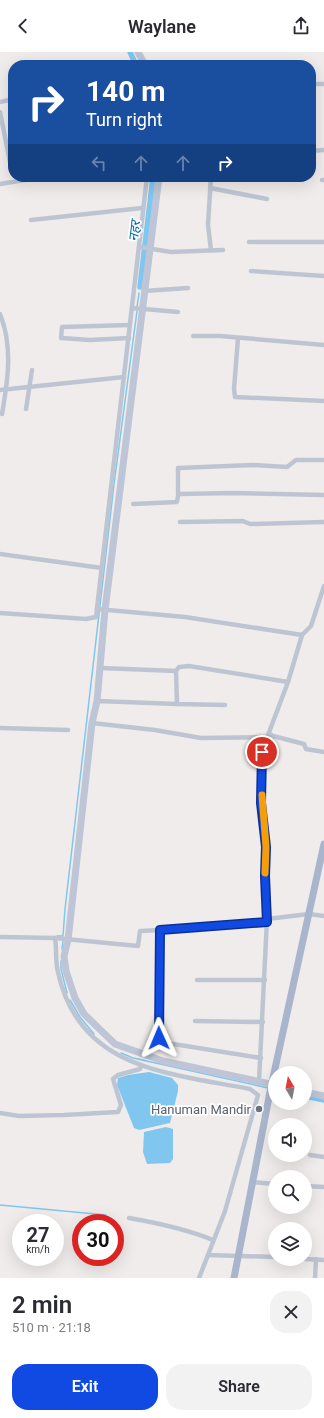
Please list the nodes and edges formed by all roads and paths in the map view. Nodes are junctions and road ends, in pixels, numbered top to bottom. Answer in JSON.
{"nodes":[{"id":1,"x":0,"y":112,"type":"edge"},
{"id":2,"x":8,"y":152,"type":"edge"},
{"id":3,"x":11,"y":182,"type":"edge"},
{"id":4,"x":146,"y":182,"type":"edge"},
{"id":5,"x":158,"y":182,"type":"edge"},
{"id":6,"x":211,"y":182,"type":"edge"},
{"id":7,"x":0,"y":184,"type":"edge"},
{"id":8,"x":210,"y":188,"type":"junction"},
{"id":9,"x":267,"y":199,"type":"dead end"},
{"id":10,"x":142,"y":208,"type":"junction"},
{"id":11,"x":31,"y":220,"type":"dead end"},
{"id":12,"x":249,"y":242,"type":"dead end"},
{"id":13,"x":324,"y":242,"type":"edge"},
{"id":14,"x":140,"y":247,"type":"junction"},
{"id":15,"x":149,"y":250,"type":"junction"},
{"id":16,"x":211,"y":250,"type":"junction"},
{"id":17,"x":223,"y":250,"type":"dead end"},
{"id":18,"x":251,"y":271,"type":"dead end"},
{"id":19,"x":324,"y":276,"type":"edge"},
{"id":20,"x":188,"y":288,"type":"dead end"},
{"id":21,"x":144,"y":291,"type":"junction"},
{"id":22,"x":132,"y":308,"type":"junction"},
{"id":23,"x":142,"y":309,"type":"junction"},
{"id":24,"x":178,"y":312,"type":"dead end"},
{"id":25,"x":0,"y":314,"type":"edge"},
{"id":26,"x":130,"y":325,"type":"junction"},
{"id":27,"x":193,"y":336,"type":"dead end"},
{"id":28,"x":129,"y":338,"type":"junction"},
{"id":29,"x":238,"y":338,"type":"junction"},
{"id":30,"x":324,"y":345,"type":"edge"},
{"id":31,"x":32,"y":370,"type":"dead end"},
{"id":32,"x":124,"y":377,"type":"junction"},
{"id":33,"x":29,"y":387,"type":"junction"},
{"id":34,"x":0,"y":390,"type":"edge"},
{"id":35,"x":6,"y":390,"type":"junction"},
{"id":36,"x":324,"y":400,"type":"edge"},
{"id":37,"x":26,"y":408,"type":"dead end"},
{"id":38,"x":2,"y":414,"type":"dead end"},
{"id":39,"x":324,"y":460,"type":"edge"},
{"id":40,"x":324,"y":495,"type":"edge"},
{"id":41,"x":178,"y":496,"type":"dead end"},
{"id":42,"x":133,"y":504,"type":"dead end"},
{"id":43,"x":180,"y":522,"type":"dead end"},
{"id":44,"x":324,"y":522,"type":"edge"},
{"id":45,"x":0,"y":554,"type":"edge"},
{"id":46,"x":102,"y":568,"type":"junction"},
{"id":47,"x":324,"y":586,"type":"edge"},
{"id":48,"x":97,"y":609,"type":"junction"},
{"id":49,"x":104,"y":610,"type":"junction"},
{"id":50,"x":0,"y":614,"type":"edge"},
{"id":51,"x":302,"y":635,"type":"junction"},
{"id":52,"x":100,"y":668,"type":"junction"},
{"id":53,"x":176,"y":671,"type":"junction"},
{"id":54,"x":288,"y":682,"type":"junction"},
{"id":55,"x":97,"y":700,"type":"junction"},
{"id":56,"x":177,"y":704,"type":"junction"},
{"id":57,"x":225,"y":705,"type":"dead end"},
{"id":58,"x":92,"y":723,"type":"junction"},
{"id":59,"x":0,"y":728,"type":"edge"},
{"id":60,"x":68,"y":730,"type":"dead end"},
{"id":61,"x":269,"y":735,"type":"junction"},
{"id":62,"x":324,"y":752,"type":"edge"},
{"id":63,"x":324,"y":844,"type":"edge"},
{"id":64,"x":309,"y":914,"type":"junction"},
{"id":65,"x":324,"y":916,"type":"edge"},
{"id":66,"x":267,"y":921,"type":"junction"},
{"id":67,"x":160,"y":930,"type":"junction"},
{"id":68,"x":0,"y":937,"type":"edge"},
{"id":69,"x":55,"y":938,"type":"junction"},
{"id":70,"x":68,"y":940,"type":"junction"},
{"id":71,"x":197,"y":980,"type":"dead end"},
{"id":72,"x":265,"y":980,"type":"junction"},
{"id":73,"x":195,"y":1021,"type":"dead end"},
{"id":74,"x":263,"y":1022,"type":"junction"},
{"id":75,"x":261,"y":1058,"type":"junction"},
{"id":76,"x":141,"y":1066,"type":"junction"},
{"id":77,"x":277,"y":1066,"type":"edge"},
{"id":78,"x":259,"y":1081,"type":"junction"},
{"id":79,"x":268,"y":1083,"type":"edge"},
{"id":80,"x":312,"y":1093,"type":"edge"},
{"id":81,"x":324,"y":1096,"type":"edge"},
{"id":82,"x":268,"y":1107,"type":"edge"},
{"id":83,"x":0,"y":1114,"type":"edge"},
{"id":84,"x":312,"y":1155,"type":"edge"},
{"id":85,"x":324,"y":1157,"type":"edge"},
{"id":86,"x":252,"y":1182,"type":"junction"},
{"id":87,"x":268,"y":1183,"type":"edge"},
{"id":88,"x":312,"y":1186,"type":"edge"},
{"id":89,"x":324,"y":1187,"type":"edge"},
{"id":90,"x":129,"y":1218,"type":"dead end"},
{"id":91,"x":214,"y":1240,"type":"junction"},
{"id":92,"x":208,"y":1255,"type":"junction"},
{"id":93,"x":239,"y":1256,"type":"junction"},
{"id":94,"x":268,"y":1257,"type":"edge"},
{"id":95,"x":312,"y":1259,"type":"edge"},
{"id":96,"x":316,"y":1259,"type":"junction"},
{"id":97,"x":324,"y":1260,"type":"edge"},
{"id":98,"x":199,"y":1278,"type":"edge"},
{"id":99,"x":234,"y":1278,"type":"edge"},
{"id":100,"x":315,"y":1278,"type":"edge"}],
"edges":[{"from":1,"to":2,"type":"street"},
{"from":3,"to":7,"type":"street"},
{"from":4,"to":10,"type":"street"},
{"from":5,"to":15,"type":"street"},
{"from":6,"to":8,"type":"street"},
{"from":8,"to":9,"type":"street"},
{"from":8,"to":16,"type":"street"},
{"from":10,"to":11,"type":"street"},
{"from":10,"to":14,"type":"street"},
{"from":12,"to":13,"type":"street"},
{"from":14,"to":15,"type":"street"},
{"from":14,"to":22,"type":"street"},
{"from":15,"to":16,"type":"street"},
{"from":15,"to":21,"type":"street"},
{"from":16,"to":17,"type":"street"},
{"from":18,"to":19,"type":"street"},
{"from":20,"to":21,"type":"street"},
{"from":21,"to":23,"type":"street"},
{"from":22,"to":23,"type":"street"},
{"from":22,"to":26,"type":"street"},
{"from":23,"to":24,"type":"street"},
{"from":23,"to":49,"type":"street"},
{"from":25,"to":35,"type":"street"},
{"from":26,"to":28,"type":"street"},
{"from":26,"to":28,"type":"street"},
{"from":27,"to":29,"type":"street"},
{"from":28,"to":32,"type":"street"},
{"from":29,"to":30,"type":"street"},
{"from":29,"to":36,"type":"street"},
{"from":31,"to":33,"type":"street"},
{"from":32,"to":33,"type":"street"},
{"from":32,"to":46,"type":"street"},
{"from":33,"to":35,"type":"street"},
{"from":33,"to":37,"type":"street"},
{"from":34,"to":35,"type":"street"},
{"from":35,"to":38,"type":"street"},
{"from":39,"to":40,"type":"street"},
{"from":41,"to":42,"type":"street"},
{"from":43,"to":44,"type":"street"},
{"from":45,"to":46,"type":"street"},
{"from":46,"to":48,"type":"street"},
{"from":47,"to":51,"type":"street"},
{"from":48,"to":49,"type":"street"},
{"from":48,"to":50,"type":"street"},
{"from":49,"to":51,"type":"street"},
{"from":49,"to":52,"type":"street"},
{"from":51,"to":54,"type":"street"},
{"from":52,"to":53,"type":"street"},
{"from":52,"to":55,"type":"street"},
{"from":53,"to":54,"type":"street"},
{"from":53,"to":56,"type":"street"},
{"from":54,"to":61,"type":"street"},
{"from":55,"to":56,"type":"street"},
{"from":55,"to":58,"type":"street"},
{"from":56,"to":57,"type":"street"},
{"from":58,"to":61,"type":"street"},
{"from":58,"to":70,"type":"street"},
{"from":59,"to":60,"type":"street"},
{"from":61,"to":62,"type":"street"},
{"from":61,"to":66,"type":"street"},
{"from":63,"to":64,"type":"main road"},
{"from":64,"to":65,"type":"street"},
{"from":64,"to":66,"type":"street"},
{"from":64,"to":77,"type":"main road"},
{"from":66,"to":67,"type":"street"},
{"from":66,"to":72,"type":"street"},
{"from":67,"to":70,"type":"street"},
{"from":67,"to":75,"type":"street"},
{"from":68,"to":69,"type":"street"},
{"from":69,"to":70,"type":"street"},
{"from":69,"to":76,"type":"street"},
{"from":70,"to":78,"type":"street"},
{"from":71,"to":72,"type":"street"},
{"from":72,"to":74,"type":"street"},
{"from":73,"to":74,"type":"street"},
{"from":74,"to":75,"type":"street"},
{"from":75,"to":78,"type":"street"},
{"from":76,"to":83,"type":"street"},
{"from":76,"to":91,"type":"street"},
{"from":78,"to":79,"type":"street"},
{"from":80,"to":81,"type":"street"},
{"from":82,"to":86,"type":"main road"},
{"from":84,"to":85,"type":"street"},
{"from":86,"to":87,"type":"street"},
{"from":86,"to":93,"type":"main road"},
{"from":88,"to":89,"type":"street"},
{"from":90,"to":91,"type":"street"},
{"from":91,"to":92,"type":"street"},
{"from":92,"to":93,"type":"street"},
{"from":92,"to":98,"type":"street"},
{"from":93,"to":94,"type":"street"},
{"from":93,"to":99,"type":"main road"},
{"from":95,"to":96,"type":"street"},
{"from":96,"to":97,"type":"street"},
{"from":96,"to":100,"type":"street"}]}
